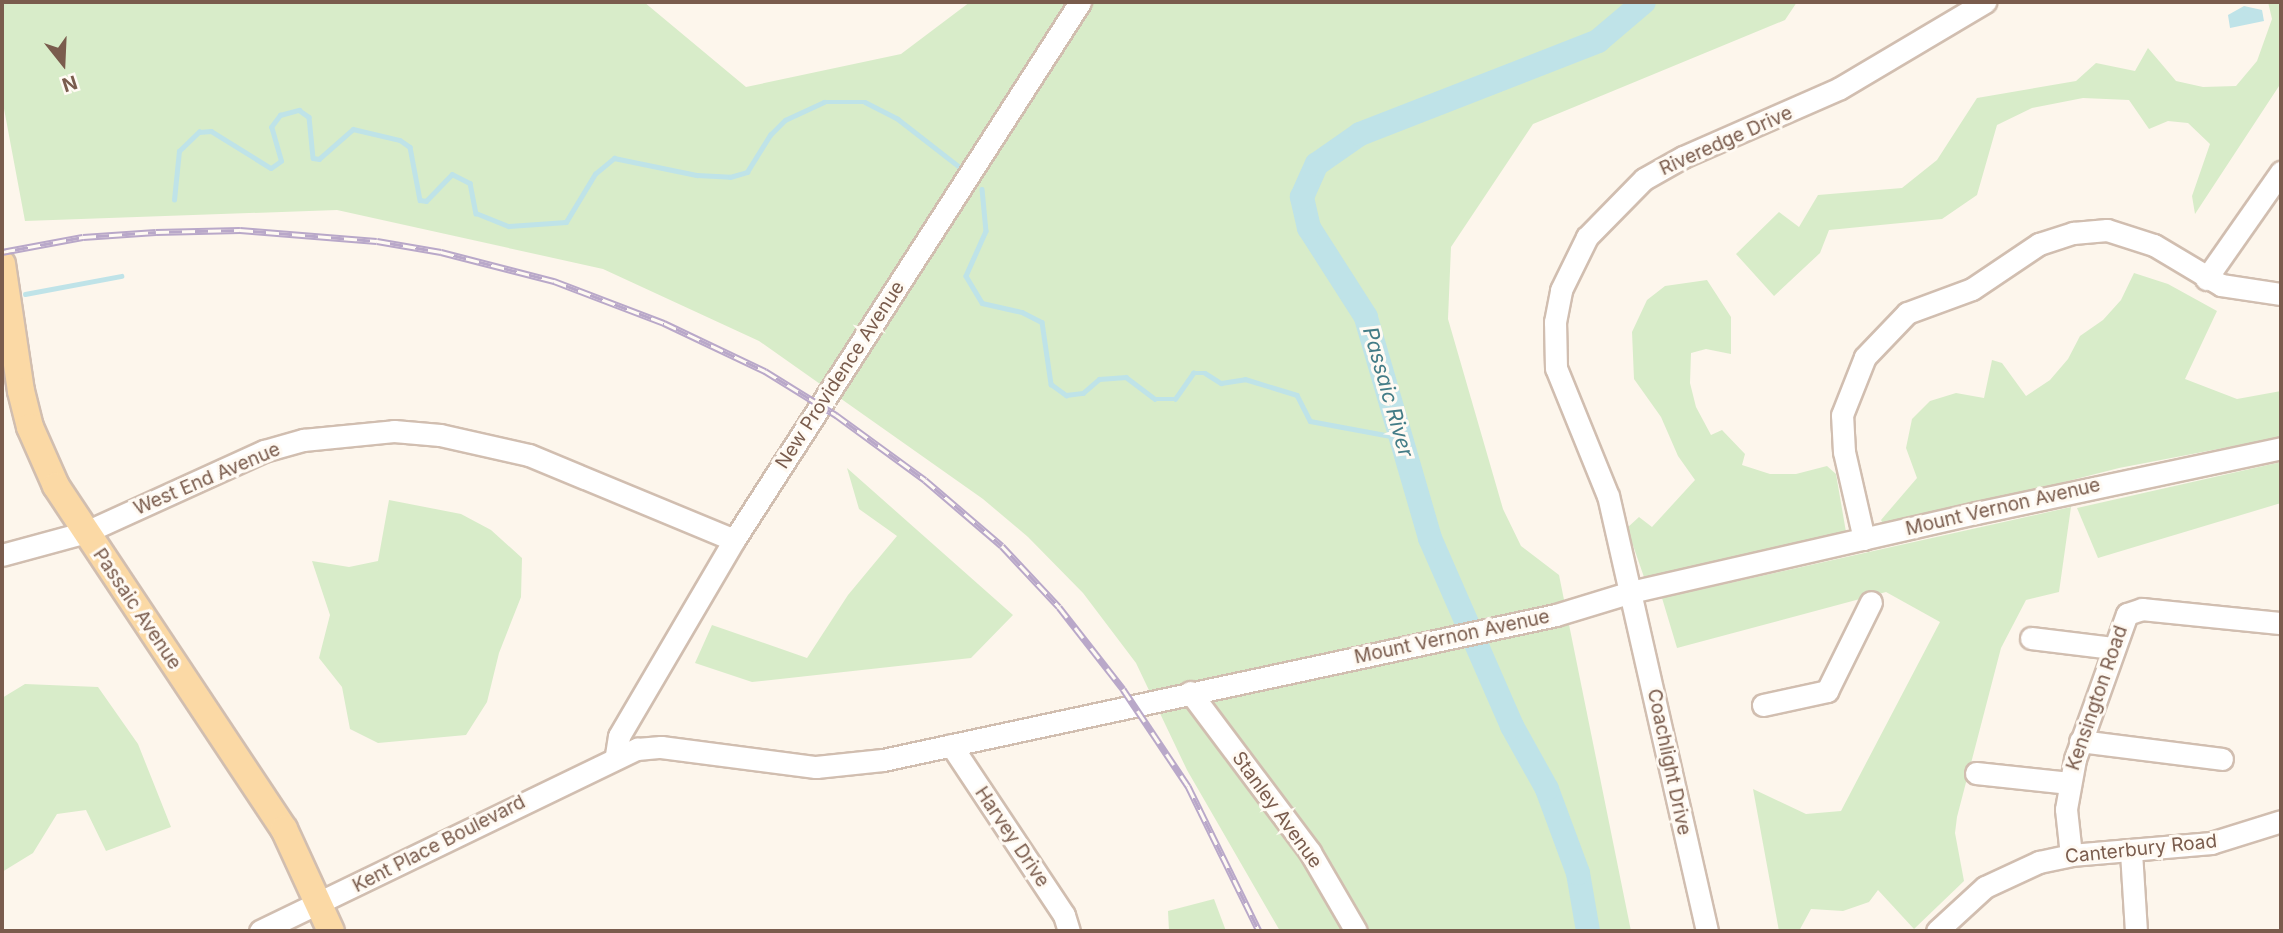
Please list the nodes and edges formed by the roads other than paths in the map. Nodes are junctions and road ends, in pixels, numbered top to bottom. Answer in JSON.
{"nodes":[{"id":1,"x":1080,"y":2,"type":"edge"},
{"id":2,"x":1985,"y":2,"type":"edge"},
{"id":3,"x":2281,"y":172,"type":"edge"},
{"id":4,"x":2,"y":264,"type":"edge"},
{"id":5,"x":2207,"y":279,"type":"junction"},
{"id":6,"x":2281,"y":294,"type":"edge"},
{"id":7,"x":2281,"y":448,"type":"edge"},
{"id":8,"x":86,"y":532,"type":"junction"},
{"id":9,"x":1864,"y":539,"type":"junction"},
{"id":10,"x":734,"y":540,"type":"junction"},
{"id":11,"x":2,"y":555,"type":"edge"},
{"id":12,"x":1631,"y":592,"type":"junction"},
{"id":13,"x":1871,"y":602,"type":"dead end"},
{"id":14,"x":2281,"y":623,"type":"edge"},
{"id":15,"x":2031,"y":638,"type":"dead end"},
{"id":16,"x":2112,"y":648,"type":"junction"},
{"id":17,"x":1190,"y":692,"type":"junction"},
{"id":18,"x":1763,"y":705,"type":"dead end"},
{"id":19,"x":2080,"y":741,"type":"junction"},
{"id":20,"x":951,"y":745,"type":"junction"},
{"id":21,"x":617,"y":755,"type":"junction"},
{"id":22,"x":2222,"y":759,"type":"dead end"},
{"id":23,"x":1976,"y":773,"type":"dead end"},
{"id":24,"x":2069,"y":783,"type":"junction"},
{"id":25,"x":2281,"y":821,"type":"edge"},
{"id":26,"x":2131,"y":852,"type":"junction"},
{"id":27,"x":2071,"y":855,"type":"junction"},
{"id":28,"x":321,"y":903,"type":"junction"},
{"id":29,"x":260,"y":931,"type":"edge"},
{"id":30,"x":331,"y":931,"type":"edge"},
{"id":31,"x":1069,"y":931,"type":"edge"},
{"id":32,"x":1356,"y":931,"type":"edge"},
{"id":33,"x":1707,"y":931,"type":"edge"},
{"id":34,"x":1937,"y":931,"type":"edge"},
{"id":35,"x":2136,"y":931,"type":"edge"}],
"edges":[{"from":1,"to":10,"type":"street","name":"New Providence Avenue"},
{"from":2,"to":12,"type":"street","name":"Riveredge Drive"},
{"from":3,"to":5,"type":"street"},
{"from":4,"to":8,"type":"main road","name":"Passaic Avenue"},
{"from":5,"to":6,"type":"street"},
{"from":5,"to":9,"type":"street"},
{"from":7,"to":9,"type":"street","name":"Mount Vernon Avenue"},
{"from":8,"to":10,"type":"street","name":"West End Avenue"},
{"from":8,"to":11,"type":"street","name":"West End Avenue"},
{"from":8,"to":28,"type":"main road","name":"Passaic Avenue"},
{"from":9,"to":12,"type":"street","name":"Mount Vernon Avenue"},
{"from":10,"to":21,"type":"street","name":"New Providence Avenue"},
{"from":12,"to":17,"type":"street","name":"Mount Vernon Avenue"},
{"from":12,"to":33,"type":"street","name":"Coachlight Drive"},
{"from":13,"to":18,"type":"street"},
{"from":14,"to":16,"type":"street","name":"Kensington Road"},
{"from":15,"to":16,"type":"street"},
{"from":16,"to":19,"type":"street","name":"Kensington Road"},
{"from":17,"to":20,"type":"street","name":"Mount Vernon Avenue"},
{"from":17,"to":32,"type":"street","name":"Stanley Avenue"},
{"from":19,"to":22,"type":"street"},
{"from":19,"to":24,"type":"street","name":"Kensington Road"},
{"from":20,"to":21,"type":"street","name":"Mount Vernon Avenue"},
{"from":20,"to":31,"type":"street","name":"Harvey Drive"},
{"from":21,"to":28,"type":"street","name":"Kent Place Boulevard"},
{"from":23,"to":24,"type":"street"},
{"from":24,"to":27,"type":"street","name":"Kensington Road"},
{"from":25,"to":26,"type":"street","name":"Canterbury Road"},
{"from":26,"to":27,"type":"street","name":"Canterbury Road"},
{"from":26,"to":35,"type":"street"},
{"from":27,"to":34,"type":"street","name":"Canterbury Road"},
{"from":28,"to":29,"type":"street","name":"Kent Place Boulevard"},
{"from":28,"to":30,"type":"main road","name":"Passaic Avenue"}]}
